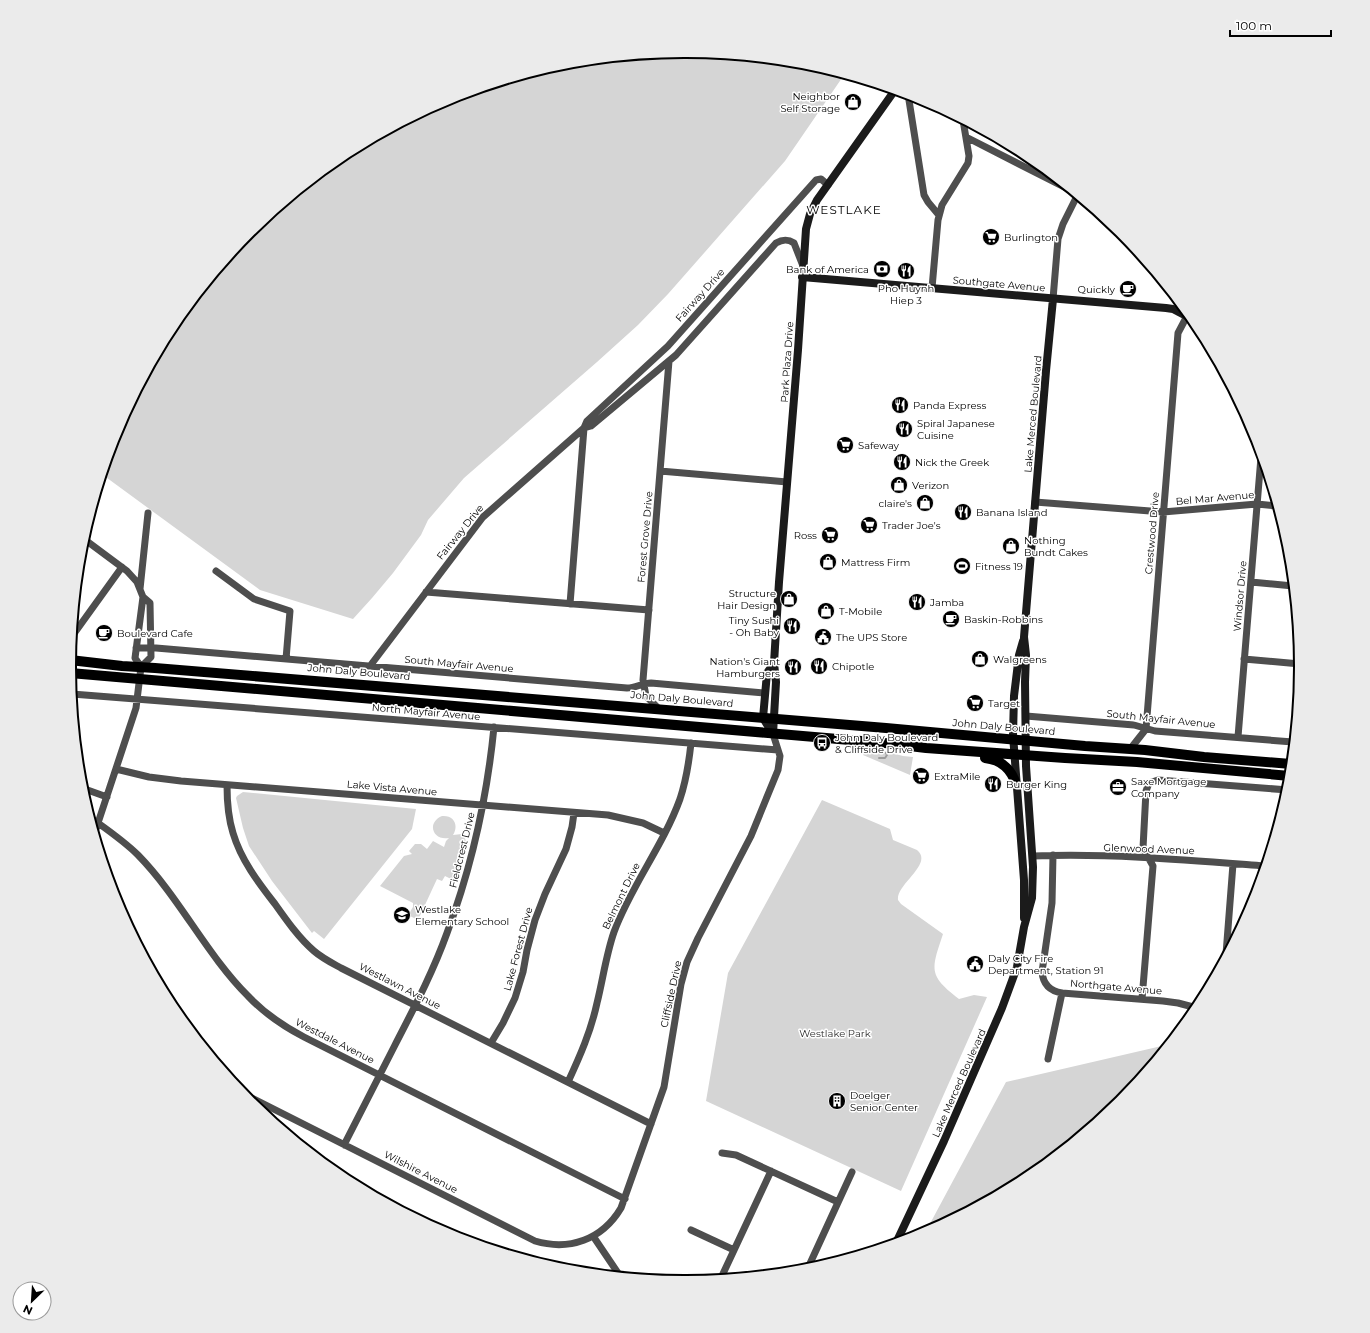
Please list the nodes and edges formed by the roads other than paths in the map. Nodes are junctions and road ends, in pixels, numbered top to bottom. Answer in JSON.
{"nodes":[{"id":1,"x":892,"y":94,"type":"edge"},
{"id":2,"x":909,"y":101,"type":"edge"},
{"id":3,"x":964,"y":127,"type":"edge"},
{"id":4,"x":966,"y":137,"type":"junction"},
{"id":5,"x":1047,"y":178,"type":"edge"},
{"id":6,"x":828,"y":185,"type":"junction"},
{"id":7,"x":1076,"y":201,"type":"edge"},
{"id":8,"x":938,"y":214,"type":"junction"},
{"id":9,"x":803,"y":266,"type":"junction"},
{"id":10,"x":802,"y":277,"type":"junction"},
{"id":11,"x":932,"y":288,"type":"junction"},
{"id":12,"x":1053,"y":299,"type":"junction"},
{"id":13,"x":1180,"y":312,"type":"edge"},
{"id":14,"x":1186,"y":321,"type":"edge"},
{"id":15,"x":669,"y":361,"type":"junction"},
{"id":16,"x":584,"y":428,"type":"junction"},
{"id":17,"x":1260,"y":468,"type":"edge"},
{"id":18,"x":660,"y":471,"type":"junction"},
{"id":19,"x":787,"y":482,"type":"junction"},
{"id":20,"x":1035,"y":502,"type":"junction"},
{"id":21,"x":1257,"y":504,"type":"junction"},
{"id":22,"x":1272,"y":506,"type":"edge"},
{"id":23,"x":148,"y":512,"type":"dead end"},
{"id":24,"x":1164,"y":512,"type":"junction"},
{"id":25,"x":89,"y":543,"type":"edge"},
{"id":26,"x":122,"y":567,"type":"junction"},
{"id":27,"x":216,"y":572,"type":"dead end"},
{"id":28,"x":1251,"y":582,"type":"junction"},
{"id":29,"x":1288,"y":586,"type":"edge"},
{"id":30,"x":140,"y":589,"type":"junction"},
{"id":31,"x":426,"y":592,"type":"junction"},
{"id":32,"x":143,"y":597,"type":"junction"},
{"id":33,"x":570,"y":604,"type":"junction"},
{"id":34,"x":648,"y":610,"type":"junction"},
{"id":35,"x":78,"y":628,"type":"edge"},
{"id":36,"x":1024,"y":637,"type":"junction"},
{"id":37,"x":136,"y":648,"type":"junction"},
{"id":38,"x":150,"y":648,"type":"junction"},
{"id":39,"x":286,"y":659,"type":"junction"},
{"id":40,"x":1244,"y":659,"type":"junction"},
{"id":41,"x":76,"y":661,"type":"edge"},
{"id":42,"x":774,"y":663,"type":"junction"},
{"id":43,"x":1294,"y":663,"type":"edge"},
{"id":44,"x":370,"y":666,"type":"junction"},
{"id":45,"x":141,"y":667,"type":"junction"},
{"id":46,"x":76,"y":674,"type":"edge"},
{"id":47,"x":140,"y":679,"type":"junction"},
{"id":48,"x":643,"y":683,"type":"junction"},
{"id":49,"x":765,"y":693,"type":"junction"},
{"id":50,"x":77,"y":694,"type":"edge"},
{"id":51,"x":138,"y":698,"type":"junction"},
{"id":52,"x":659,"y":709,"type":"junction"},
{"id":53,"x":1026,"y":716,"type":"junction"},
{"id":54,"x":763,"y":718,"type":"junction"},
{"id":55,"x":773,"y":719,"type":"junction"},
{"id":56,"x":494,"y":727,"type":"junction"},
{"id":57,"x":1146,"y":729,"type":"junction"},
{"id":58,"x":773,"y":734,"type":"junction"},
{"id":59,"x":1238,"y":737,"type":"junction"},
{"id":60,"x":1013,"y":740,"type":"junction"},
{"id":61,"x":1026,"y":741,"type":"junction"},
{"id":62,"x":1288,"y":742,"type":"edge"},
{"id":63,"x":691,"y":743,"type":"junction"},
{"id":64,"x":919,"y":747,"type":"junction"},
{"id":65,"x":1131,"y":748,"type":"junction"},
{"id":66,"x":778,"y":750,"type":"junction"},
{"id":67,"x":1014,"y":755,"type":"junction"},
{"id":68,"x":1026,"y":756,"type":"junction"},
{"id":69,"x":1285,"y":764,"type":"edge"},
{"id":70,"x":116,"y":769,"type":"junction"},
{"id":71,"x":1283,"y":775,"type":"edge"},
{"id":72,"x":1016,"y":784,"type":"junction"},
{"id":73,"x":227,"y":785,"type":"junction"},
{"id":74,"x":1281,"y":789,"type":"edge"},
{"id":75,"x":89,"y":790,"type":"edge"},
{"id":76,"x":107,"y":796,"type":"junction"},
{"id":77,"x":483,"y":805,"type":"junction"},
{"id":78,"x":574,"y":812,"type":"junction"},
{"id":79,"x":98,"y":823,"type":"joint"},
{"id":80,"x":664,"y":833,"type":"junction"},
{"id":81,"x":1020,"y":844,"type":"junction"},
{"id":82,"x":1053,"y":855,"type":"junction"},
{"id":83,"x":1033,"y":856,"type":"junction"},
{"id":84,"x":1149,"y":858,"type":"junction"},
{"id":85,"x":1233,"y":864,"type":"junction"},
{"id":86,"x":1260,"y":866,"type":"edge"},
{"id":87,"x":1024,"y":880,"type":"junction"},
{"id":88,"x":1024,"y":927,"type":"junction"},
{"id":89,"x":1227,"y":944,"type":"edge"},
{"id":90,"x":1062,"y":993,"type":"junction"},
{"id":91,"x":1142,"y":999,"type":"junction"},
{"id":92,"x":416,"y":1005,"type":"junction"},
{"id":93,"x":1190,"y":1006,"type":"edge"},
{"id":94,"x":491,"y":1043,"type":"junction"},
{"id":95,"x":1048,"y":1059,"type":"dead end"},
{"id":96,"x":380,"y":1075,"type":"junction"},
{"id":97,"x":568,"y":1082,"type":"junction"},
{"id":98,"x":261,"y":1103,"type":"edge"},
{"id":99,"x":651,"y":1124,"type":"junction"},
{"id":100,"x":344,"y":1145,"type":"junction"},
{"id":101,"x":722,"y":1153,"type":"dead end"},
{"id":102,"x":771,"y":1171,"type":"junction"},
{"id":103,"x":852,"y":1172,"type":"dead end"},
{"id":104,"x":625,"y":1199,"type":"junction"},
{"id":105,"x":838,"y":1202,"type":"junction"},
{"id":106,"x":691,"y":1230,"type":"dead end"},
{"id":107,"x":593,"y":1236,"type":"junction"},
{"id":108,"x":899,"y":1236,"type":"edge"},
{"id":109,"x":734,"y":1250,"type":"junction"},
{"id":110,"x":811,"y":1261,"type":"edge"},
{"id":111,"x":617,"y":1271,"type":"edge"},
{"id":112,"x":723,"y":1274,"type":"edge"}],
"edges":[{"from":1,"to":6,"type":"street","name":"Park Plaza Drive"},
{"from":2,"to":8,"type":"street"},
{"from":3,"to":4,"type":"street"},
{"from":4,"to":5,"type":"street"},
{"from":4,"to":8,"type":"street"},
{"from":6,"to":9,"type":"street","name":"Park Plaza Drive"},
{"from":6,"to":16,"type":"street","name":"Fairway Drive"},
{"from":7,"to":12,"type":"street","name":"Lake Merced Boulevard"},
{"from":8,"to":11,"type":"street"},
{"from":9,"to":10,"type":"street","name":"Park Plaza Drive"},
{"from":9,"to":15,"type":"street","name":"Fairway Drive"},
{"from":10,"to":11,"type":"street","name":"Southgate Avenue"},
{"from":10,"to":19,"type":"street","name":"Park Plaza Drive"},
{"from":11,"to":12,"type":"street","name":"Southgate Avenue"},
{"from":12,"to":13,"type":"street","name":"Southgate Avenue"},
{"from":12,"to":20,"type":"street","name":"Lake Merced Boulevard"},
{"from":14,"to":24,"type":"street","name":"Crestwood Drive"},
{"from":15,"to":16,"type":"street","name":"Fairway Drive"},
{"from":15,"to":18,"type":"street","name":"Forest Grove Drive"},
{"from":16,"to":31,"type":"street","name":"Fairway Drive"},
{"from":16,"to":33,"type":"street"},
{"from":17,"to":21,"type":"street","name":"Windsor Drive"},
{"from":18,"to":19,"type":"street"},
{"from":18,"to":34,"type":"street","name":"Forest Grove Drive"},
{"from":19,"to":42,"type":"street","name":"Park Plaza Drive"},
{"from":20,"to":24,"type":"street","name":"Bel Mar Avenue"},
{"from":20,"to":36,"type":"street","name":"Lake Merced Boulevard"},
{"from":21,"to":22,"type":"street","name":"Bel Mar Avenue"},
{"from":21,"to":24,"type":"street","name":"Bel Mar Avenue"},
{"from":21,"to":28,"type":"street","name":"Windsor Drive"},
{"from":23,"to":30,"type":"street"},
{"from":24,"to":57,"type":"street","name":"Crestwood Drive"},
{"from":25,"to":26,"type":"street"},
{"from":26,"to":30,"type":"street"},
{"from":26,"to":35,"type":"street"},
{"from":27,"to":39,"type":"street"},
{"from":28,"to":29,"type":"street"},
{"from":28,"to":40,"type":"street","name":"Windsor Drive"},
{"from":30,"to":32,"type":"street"},
{"from":31,"to":33,"type":"street"},
{"from":31,"to":44,"type":"street","name":"Fairway Drive"},
{"from":32,"to":37,"type":"street"},
{"from":32,"to":38,"type":"street"},
{"from":33,"to":34,"type":"street"},
{"from":34,"to":48,"type":"street","name":"Forest Grove Drive"},
{"from":36,"to":53,"type":"street","name":"Lake Merced Boulevard"},
{"from":36,"to":60,"type":"street","name":"Lake Merced Boulevard"},
{"from":37,"to":38,"type":"street","name":"South Mayfair Avenue"},
{"from":37,"to":45,"type":"street"},
{"from":38,"to":39,"type":"street","name":"South Mayfair Avenue"},
{"from":38,"to":45,"type":"street"},
{"from":39,"to":44,"type":"street","name":"South Mayfair Avenue"},
{"from":40,"to":43,"type":"street"},
{"from":40,"to":59,"type":"street","name":"Windsor Drive"},
{"from":41,"to":45,"type":"main road","name":"John Daly Boulevard"},
{"from":42,"to":49,"type":"street","name":"Park Plaza Drive"},
{"from":42,"to":55,"type":"street","name":"Park Plaza Drive"},
{"from":44,"to":48,"type":"street","name":"South Mayfair Avenue"},
{"from":45,"to":47,"type":"street"},
{"from":45,"to":52,"type":"main road","name":"John Daly Boulevard"},
{"from":46,"to":47,"type":"main road"},
{"from":47,"to":51,"type":"street"},
{"from":47,"to":58,"type":"main road"},
{"from":48,"to":49,"type":"street","name":"South Mayfair Avenue"},
{"from":48,"to":52,"type":"street","name":"Forest Grove Drive"},
{"from":49,"to":54,"type":"street","name":"Park Plaza Drive"},
{"from":50,"to":51,"type":"street","name":"North Mayfair Avenue"},
{"from":51,"to":56,"type":"street","name":"North Mayfair Avenue"},
{"from":51,"to":70,"type":"street"},
{"from":52,"to":54,"type":"main road","name":"John Daly Boulevard"},
{"from":53,"to":57,"type":"street","name":"South Mayfair Avenue"},
{"from":53,"to":61,"type":"street","name":"Lake Merced Boulevard"},
{"from":54,"to":55,"type":"main road","name":"John Daly Boulevard"},
{"from":54,"to":58,"type":"street"},
{"from":55,"to":58,"type":"street","name":"Park Plaza Drive"},
{"from":55,"to":60,"type":"main road","name":"John Daly Boulevard"},
{"from":56,"to":63,"type":"street","name":"North Mayfair Avenue"},
{"from":56,"to":77,"type":"street","name":"Fieldcrest Drive"},
{"from":57,"to":59,"type":"street","name":"South Mayfair Avenue"},
{"from":57,"to":65,"type":"street"},
{"from":58,"to":64,"type":"main road"},
{"from":58,"to":66,"type":"street","name":"Cliffside Drive"},
{"from":59,"to":62,"type":"street","name":"South Mayfair Avenue"},
{"from":60,"to":61,"type":"main road","name":"John Daly Boulevard"},
{"from":60,"to":67,"type":"street","name":"Lake Merced Boulevard"},
{"from":61,"to":65,"type":"main road","name":"John Daly Boulevard"},
{"from":61,"to":68,"type":"street","name":"Lake Merced Boulevard"},
{"from":63,"to":66,"type":"street","name":"North Mayfair Avenue"},
{"from":63,"to":80,"type":"street","name":"Belmont Drive"},
{"from":64,"to":67,"type":"main road"},
{"from":64,"to":72,"type":"main road"},
{"from":65,"to":69,"type":"main road","name":"John Daly Boulevard"},
{"from":66,"to":99,"type":"street","name":"Cliffside Drive"},
{"from":67,"to":68,"type":"main road"},
{"from":67,"to":72,"type":"street","name":"Lake Merced Boulevard"},
{"from":68,"to":71,"type":"main road"},
{"from":68,"to":83,"type":"street","name":"Lake Merced Boulevard"},
{"from":70,"to":73,"type":"street","name":"Lake Vista Avenue"},
{"from":70,"to":76,"type":"street"},
{"from":72,"to":81,"type":"street","name":"Lake Merced Boulevard"},
{"from":73,"to":77,"type":"street","name":"Lake Vista Avenue"},
{"from":73,"to":92,"type":"street","name":"Westlawn Avenue"},
{"from":74,"to":84,"type":"street"},
{"from":75,"to":76,"type":"street"},
{"from":76,"to":79,"type":"street"},
{"from":77,"to":78,"type":"street","name":"Lake Vista Avenue"},
{"from":77,"to":92,"type":"street","name":"Fieldcrest Drive"},
{"from":78,"to":80,"type":"street","name":"Lake Vista Avenue"},
{"from":78,"to":94,"type":"street","name":"Lake Forest Drive"},
{"from":79,"to":96,"type":"street","name":"Westdale Avenue"},
{"from":80,"to":97,"type":"street","name":"Belmont Drive"},
{"from":81,"to":83,"type":"street"},
{"from":81,"to":87,"type":"street","name":"Lake Merced Boulevard"},
{"from":82,"to":83,"type":"street","name":"Glenwood Avenue"},
{"from":82,"to":84,"type":"street","name":"Glenwood Avenue"},
{"from":82,"to":90,"type":"street","name":"Northgate Avenue"},
{"from":83,"to":87,"type":"street"},
{"from":83,"to":88,"type":"street","name":"Lake Merced Boulevard"},
{"from":84,"to":85,"type":"street","name":"Glenwood Avenue"},
{"from":84,"to":91,"type":"street"},
{"from":85,"to":86,"type":"street","name":"Glenwood Avenue"},
{"from":85,"to":89,"type":"street"},
{"from":87,"to":88,"type":"street","name":"Lake Merced Boulevard"},
{"from":88,"to":108,"type":"street","name":"Lake Merced Boulevard"},
{"from":90,"to":91,"type":"street","name":"Northgate Avenue"},
{"from":90,"to":95,"type":"street"},
{"from":91,"to":93,"type":"street","name":"Northgate Avenue"},
{"from":92,"to":94,"type":"street","name":"Westlawn Avenue"},
{"from":92,"to":96,"type":"street","name":"Fieldcrest Drive"},
{"from":94,"to":97,"type":"street","name":"Westlawn Avenue"},
{"from":96,"to":100,"type":"street","name":"Fieldcrest Drive"},
{"from":96,"to":104,"type":"street","name":"Westdale Avenue"},
{"from":97,"to":99,"type":"street","name":"Westlawn Avenue"},
{"from":98,"to":100,"type":"street","name":"Wilshire Avenue"},
{"from":99,"to":104,"type":"street","name":"Cliffside Drive"},
{"from":100,"to":107,"type":"street","name":"Wilshire Avenue"},
{"from":101,"to":102,"type":"street"},
{"from":102,"to":105,"type":"street"},
{"from":102,"to":109,"type":"street"},
{"from":103,"to":105,"type":"street"},
{"from":104,"to":107,"type":"street","name":"Cliffside Drive"},
{"from":105,"to":110,"type":"street"},
{"from":106,"to":109,"type":"street"},
{"from":107,"to":111,"type":"street"},
{"from":109,"to":112,"type":"street"}]}
